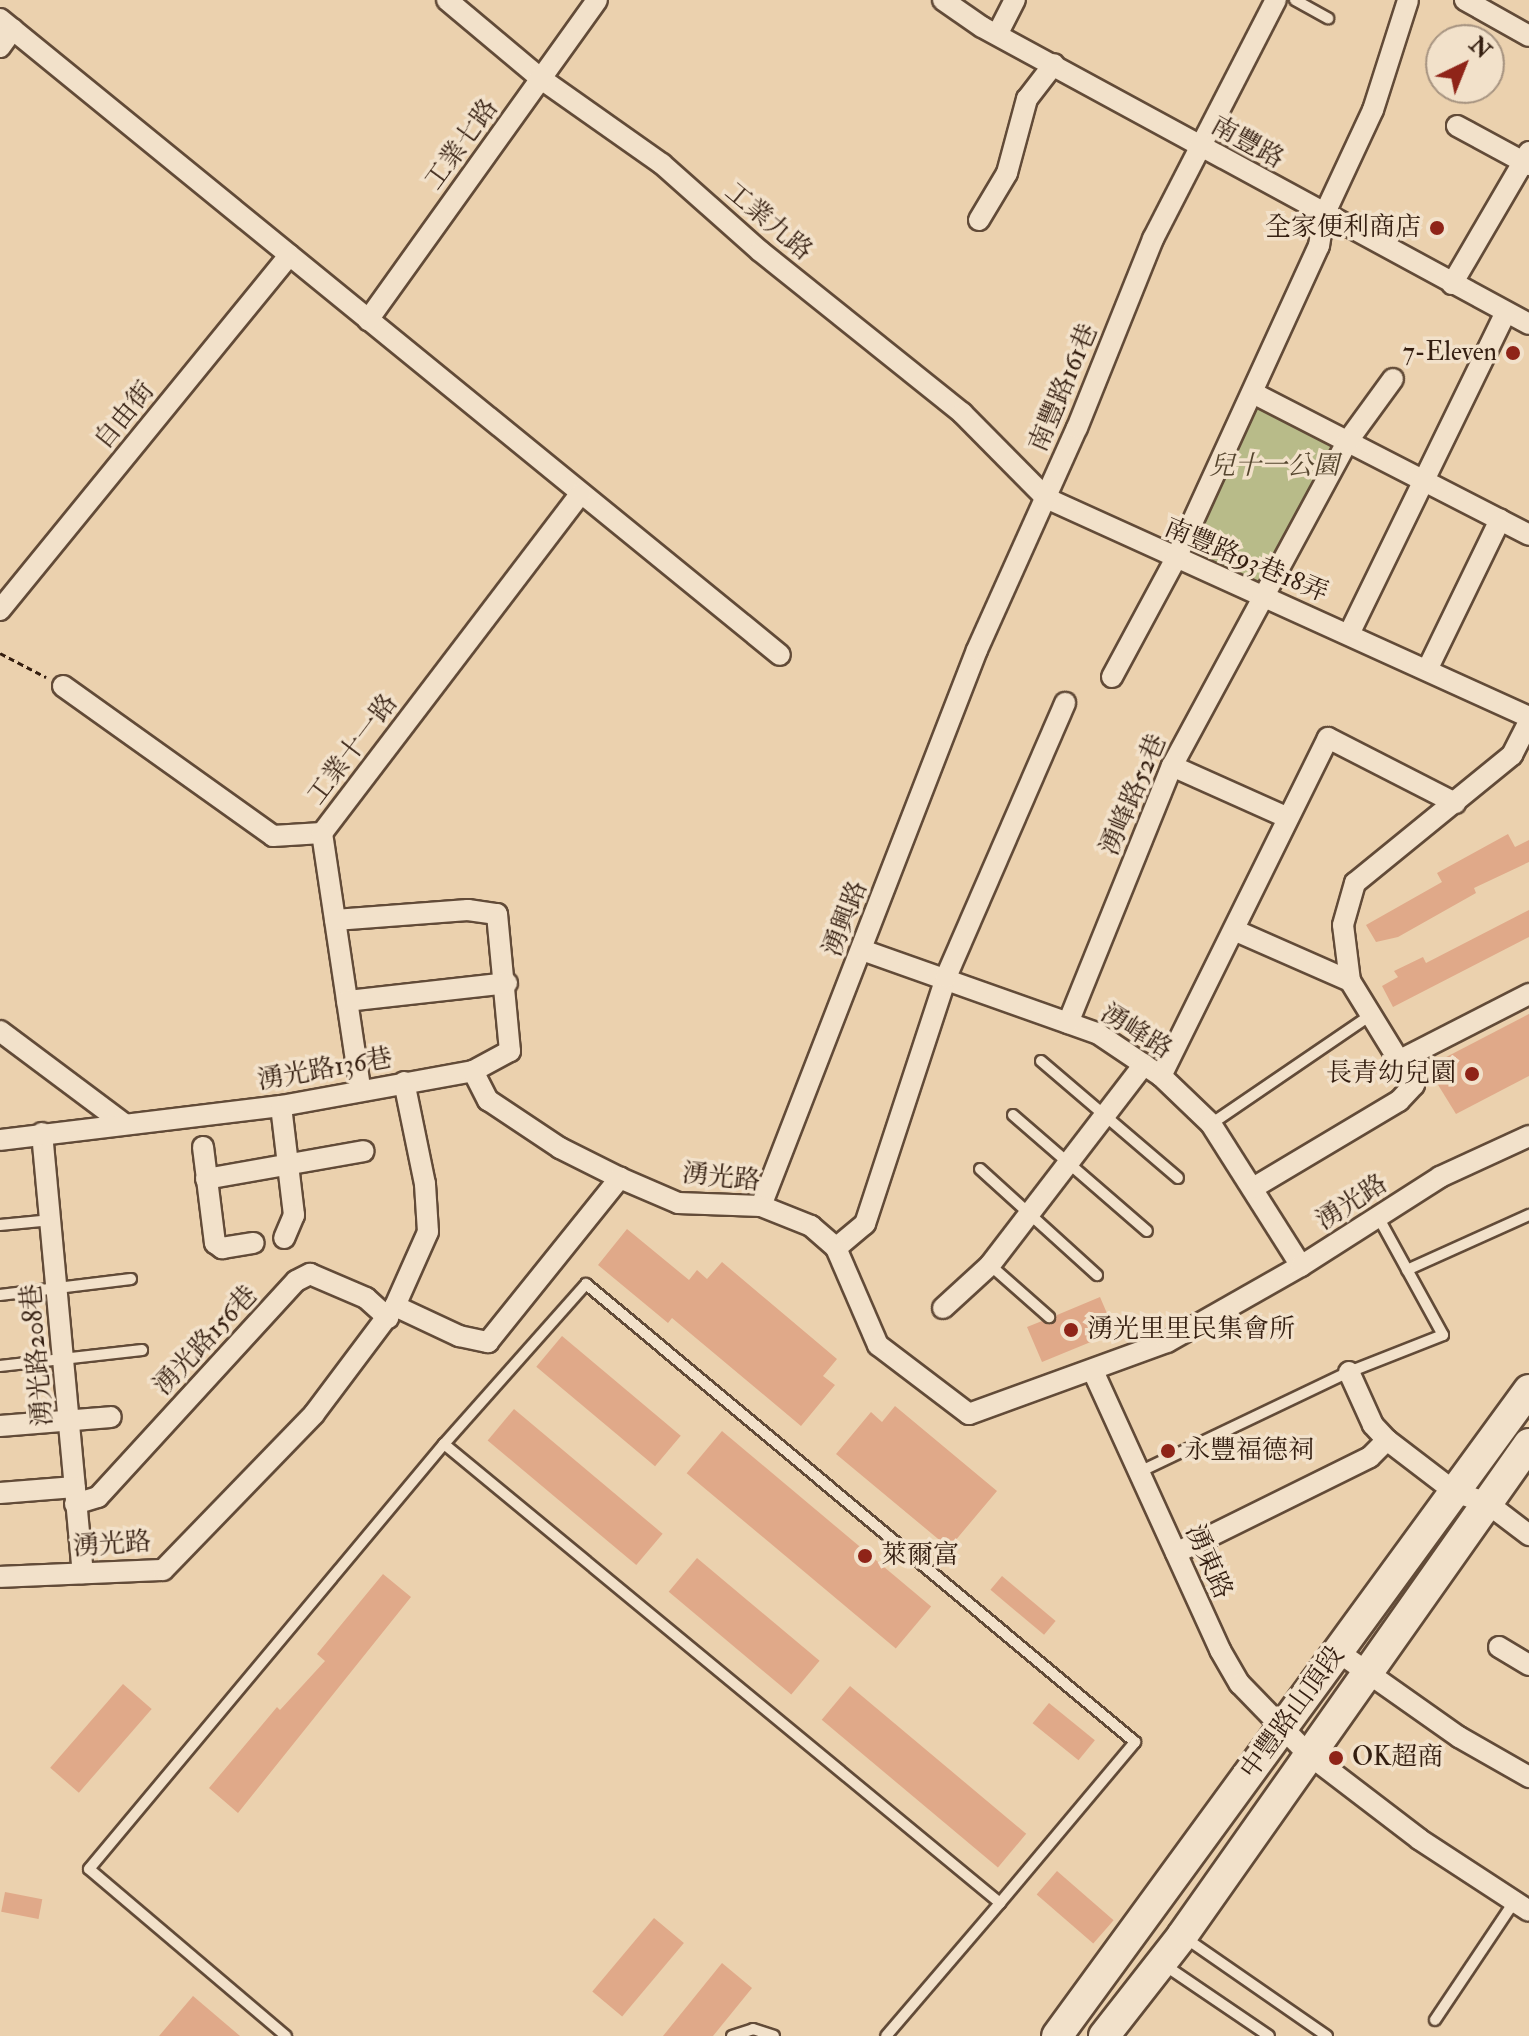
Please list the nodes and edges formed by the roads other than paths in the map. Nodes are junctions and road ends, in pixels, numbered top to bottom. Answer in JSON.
{"nodes":[{"id":1,"x":447,"y":0,"type":"edge"},
{"id":2,"x":597,"y":0,"type":"edge"},
{"id":3,"x":943,"y":0,"type":"edge"},
{"id":4,"x":1015,"y":0,"type":"edge"},
{"id":5,"x":1276,"y":0,"type":"edge"},
{"id":6,"x":1295,"y":0,"type":"edge"},
{"id":7,"x":1408,"y":0,"type":"edge"},
{"id":8,"x":1465,"y":0,"type":"edge"},
{"id":9,"x":1328,"y":18,"type":"dead end"},
{"id":10,"x":7,"y":24,"type":"edge"},
{"id":11,"x":998,"y":33,"type":"junction"},
{"id":12,"x":1529,"y":36,"type":"edge"},
{"id":13,"x":0,"y":47,"type":"edge"},
{"id":14,"x":1054,"y":64,"type":"junction"},
{"id":15,"x":542,"y":77,"type":"junction"},
{"id":16,"x":1457,"y":126,"type":"dead end"},
{"id":17,"x":1202,"y":148,"type":"junction"},
{"id":18,"x":1527,"y":160,"type":"edge"},
{"id":19,"x":1324,"y":215,"type":"junction"},
{"id":20,"x":979,"y":220,"type":"dead end"},
{"id":21,"x":290,"y":255,"type":"junction"},
{"id":22,"x":1452,"y":284,"type":"junction"},
{"id":23,"x":1506,"y":312,"type":"junction"},
{"id":24,"x":368,"y":320,"type":"junction"},
{"id":25,"x":1529,"y":324,"type":"edge"},
{"id":26,"x":1393,"y":379,"type":"dead end"},
{"id":27,"x":1253,"y":393,"type":"junction"},
{"id":28,"x":1347,"y":442,"type":"junction"},
{"id":29,"x":1422,"y":480,"type":"junction"},
{"id":30,"x":581,"y":493,"type":"junction"},
{"id":31,"x":1046,"y":498,"type":"junction"},
{"id":32,"x":1500,"y":520,"type":"junction"},
{"id":33,"x":1529,"y":535,"type":"edge"},
{"id":34,"x":1175,"y":560,"type":"junction"},
{"id":35,"x":1263,"y":596,"type":"junction"},
{"id":36,"x":2,"y":603,"type":"edge"},
{"id":37,"x":1349,"y":634,"type":"junction"},
{"id":38,"x":977,"y":650,"type":"joint"},
{"id":39,"x":780,"y":655,"type":"dead end"},
{"id":40,"x":1428,"y":668,"type":"junction"},
{"id":41,"x":1112,"y":677,"type":"dead end"},
{"id":42,"x":63,"y":686,"type":"road end"},
{"id":43,"x":1065,"y":703,"type":"dead end"},
{"id":44,"x":1529,"y":719,"type":"edge"},
{"id":45,"x":1172,"y":766,"type":"junction"},
{"id":46,"x":1455,"y":803,"type":"junction"},
{"id":47,"x":1286,"y":817,"type":"junction"},
{"id":48,"x":322,"y":833,"type":"junction"},
{"id":49,"x":335,"y":920,"type":"junction"},
{"id":50,"x":1234,"y":930,"type":"junction"},
{"id":51,"x":862,"y":950,"type":"junction"},
{"id":52,"x":946,"y":977,"type":"junction"},
{"id":53,"x":1350,"y":981,"type":"junction"},
{"id":54,"x":507,"y":983,"type":"junction"},
{"id":55,"x":1529,"y":994,"type":"edge"},
{"id":56,"x":347,"y":1001,"type":"junction"},
{"id":57,"x":1373,"y":1013,"type":"junction"},
{"id":58,"x":1068,"y":1023,"type":"junction"},
{"id":59,"x":0,"y":1031,"type":"edge"},
{"id":60,"x":1402,"y":1059,"type":"junction"},
{"id":61,"x":1041,"y":1061,"type":"dead end"},
{"id":62,"x":1152,"y":1070,"type":"junction"},
{"id":63,"x":473,"y":1071,"type":"junction"},
{"id":64,"x":404,"y":1082,"type":"junction"},
{"id":65,"x":360,"y":1088,"type":"junction"},
{"id":66,"x":281,"y":1106,"type":"junction"},
{"id":67,"x":1105,"y":1113,"type":"junction"},
{"id":68,"x":1013,"y":1115,"type":"dead end"},
{"id":69,"x":123,"y":1123,"type":"junction"},
{"id":70,"x":1211,"y":1124,"type":"junction"},
{"id":71,"x":42,"y":1133,"type":"junction"},
{"id":72,"x":1529,"y":1136,"type":"edge"},
{"id":73,"x":0,"y":1140,"type":"edge"},
{"id":74,"x":203,"y":1147,"type":"dead end"},
{"id":75,"x":364,"y":1151,"type":"dead end"},
{"id":76,"x":1067,"y":1161,"type":"junction"},
{"id":77,"x":284,"y":1162,"type":"junction"},
{"id":78,"x":980,"y":1169,"type":"dead end"},
{"id":79,"x":620,"y":1178,"type":"junction"},
{"id":80,"x":1178,"y":1178,"type":"dead end"},
{"id":81,"x":206,"y":1179,"type":"junction"},
{"id":82,"x":1253,"y":1188,"type":"junction"},
{"id":83,"x":761,"y":1206,"type":"junction"},
{"id":84,"x":1029,"y":1212,"type":"junction"},
{"id":85,"x":1529,"y":1215,"type":"edge"},
{"id":86,"x":1378,"y":1217,"type":"junction"},
{"id":87,"x":54,"y":1220,"type":"junction"},
{"id":88,"x":0,"y":1225,"type":"edge"},
{"id":89,"x":1147,"y":1231,"type":"dead end"},
{"id":90,"x":284,"y":1238,"type":"dead end"},
{"id":91,"x":254,"y":1243,"type":"dead end"},
{"id":92,"x":836,"y":1248,"type":"junction"},
{"id":93,"x":990,"y":1265,"type":"junction"},
{"id":94,"x":1301,"y":1266,"type":"junction"},
{"id":95,"x":1407,"y":1270,"type":"junction"},
{"id":96,"x":1097,"y":1275,"type":"dead end"},
{"id":97,"x":131,"y":1279,"type":"dead end"},
{"id":98,"x":59,"y":1288,"type":"junction"},
{"id":99,"x":0,"y":1295,"type":"edge"},
{"id":100,"x":943,"y":1308,"type":"dead end"},
{"id":101,"x":392,"y":1312,"type":"junction"},
{"id":102,"x":1049,"y":1317,"type":"dead end"},
{"id":103,"x":142,"y":1350,"type":"dead end"},
{"id":104,"x":64,"y":1356,"type":"junction"},
{"id":105,"x":0,"y":1366,"type":"edge"},
{"id":106,"x":1093,"y":1371,"type":"junction"},
{"id":107,"x":1349,"y":1372,"type":"junction"},
{"id":108,"x":1529,"y":1390,"type":"edge"},
{"id":109,"x":111,"y":1417,"type":"dead end"},
{"id":110,"x":69,"y":1419,"type":"junction"},
{"id":111,"x":0,"y":1426,"type":"edge"},
{"id":112,"x":1387,"y":1440,"type":"junction"},
{"id":113,"x":444,"y":1444,"type":"junction"},
{"id":114,"x":1529,"y":1444,"type":"edge"},
{"id":115,"x":1139,"y":1472,"type":"junction"},
{"id":116,"x":1455,"y":1492,"type":"junction"},
{"id":117,"x":0,"y":1493,"type":"edge"},
{"id":118,"x":75,"y":1495,"type":"junction"},
{"id":119,"x":1487,"y":1503,"type":"junction"},
{"id":120,"x":1529,"y":1535,"type":"edge"},
{"id":121,"x":1176,"y":1553,"type":"junction"},
{"id":122,"x":83,"y":1573,"type":"junction"},
{"id":123,"x":0,"y":1577,"type":"edge"},
{"id":124,"x":1499,"y":1647,"type":"dead end"},
{"id":125,"x":1337,"y":1651,"type":"junction"},
{"id":126,"x":1529,"y":1665,"type":"edge"},
{"id":127,"x":1365,"y":1671,"type":"junction"},
{"id":128,"x":1284,"y":1724,"type":"junction"},
{"id":129,"x":1308,"y":1754,"type":"junction"},
{"id":130,"x":1529,"y":1777,"type":"edge"},
{"id":131,"x":1000,"y":1903,"type":"junction"},
{"id":132,"x":1522,"y":1906,"type":"edge"},
{"id":133,"x":1182,"y":1936,"type":"junction"},
{"id":134,"x":1161,"y":1963,"type":"junction"},
{"id":135,"x":1435,"y":2020,"type":"dead end"},
{"id":136,"x":286,"y":2036,"type":"edge"},
{"id":137,"x":732,"y":2036,"type":"edge"},
{"id":138,"x":774,"y":2036,"type":"edge"},
{"id":139,"x":886,"y":2036,"type":"edge"},
{"id":140,"x":1057,"y":2036,"type":"edge"},
{"id":141,"x":1104,"y":2036,"type":"edge"},
{"id":142,"x":1269,"y":2036,"type":"edge"},
{"id":143,"x":1327,"y":2036,"type":"edge"}],
"edges":[{"from":1,"to":15,"type":"street","name":"工業九路"},
{"from":2,"to":15,"type":"street","name":"工業七路"},
{"from":3,"to":11,"type":"street","name":"南豐路"},
{"from":4,"to":11,"type":"street"},
{"from":5,"to":17,"type":"street","name":"南豐路161巷"},
{"from":6,"to":9,"type":"lane"},
{"from":7,"to":19,"type":"street"},
{"from":8,"to":12,"type":"street"},
{"from":10,"to":13,"type":"street"},
{"from":10,"to":21,"type":"street"},
{"from":11,"to":14,"type":"street","name":"南豐路"},
{"from":14,"to":17,"type":"street","name":"南豐路"},
{"from":14,"to":20,"type":"street"},
{"from":15,"to":24,"type":"street","name":"工業七路"},
{"from":15,"to":31,"type":"street","name":"工業九路"},
{"from":16,"to":18,"type":"street"},
{"from":17,"to":19,"type":"street","name":"南豐路"},
{"from":17,"to":31,"type":"street","name":"南豐路161巷"},
{"from":18,"to":22,"type":"street"},
{"from":19,"to":22,"type":"street","name":"南豐路"},
{"from":19,"to":27,"type":"street"},
{"from":21,"to":24,"type":"street"},
{"from":21,"to":36,"type":"street","name":"自由街"},
{"from":22,"to":23,"type":"street","name":"南豐路"},
{"from":23,"to":25,"type":"street","name":"南豐路"},
{"from":23,"to":29,"type":"street"},
{"from":24,"to":30,"type":"street"},
{"from":26,"to":28,"type":"street","name":"湧峰路52巷"},
{"from":27,"to":28,"type":"street"},
{"from":27,"to":34,"type":"street"},
{"from":28,"to":29,"type":"street"},
{"from":28,"to":35,"type":"street","name":"湧峰路52巷"},
{"from":29,"to":32,"type":"street"},
{"from":29,"to":37,"type":"street"},
{"from":30,"to":39,"type":"street"},
{"from":30,"to":48,"type":"street","name":"工業十一路"},
{"from":31,"to":34,"type":"street","name":"南豐路93巷18弄"},
{"from":31,"to":38,"type":"street","name":"南豐路161巷"},
{"from":32,"to":33,"type":"street"},
{"from":32,"to":40,"type":"street"},
{"from":34,"to":35,"type":"street","name":"南豐路93巷18弄"},
{"from":34,"to":41,"type":"street"},
{"from":35,"to":37,"type":"street","name":"南豐路93巷18弄"},
{"from":35,"to":45,"type":"street","name":"湧峰路52巷"},
{"from":37,"to":40,"type":"street","name":"南豐路93巷18弄"},
{"from":38,"to":51,"type":"street","name":"湧興路"},
{"from":40,"to":44,"type":"street","name":"南豐路93巷18弄"},
{"from":42,"to":48,"type":"street","name":"工業十一路"},
{"from":43,"to":52,"type":"street"},
{"from":44,"to":46,"type":"street"},
{"from":45,"to":47,"type":"street"},
{"from":45,"to":58,"type":"street","name":"湧峰路52巷"},
{"from":46,"to":47,"type":"street"},
{"from":46,"to":53,"type":"street"},
{"from":47,"to":50,"type":"street"},
{"from":48,"to":49,"type":"street"},
{"from":49,"to":54,"type":"street"},
{"from":49,"to":56,"type":"street"},
{"from":50,"to":53,"type":"street"},
{"from":50,"to":62,"type":"street"},
{"from":51,"to":52,"type":"street","name":"湧峰路"},
{"from":51,"to":83,"type":"street","name":"湧興路"},
{"from":52,"to":58,"type":"street","name":"湧峰路"},
{"from":52,"to":92,"type":"street"},
{"from":53,"to":57,"type":"street"},
{"from":54,"to":56,"type":"street"},
{"from":54,"to":63,"type":"street","name":"湧光路136巷"},
{"from":55,"to":60,"type":"street"},
{"from":56,"to":65,"type":"street"},
{"from":57,"to":60,"type":"street"},
{"from":57,"to":70,"type":"lane"},
{"from":58,"to":62,"type":"street","name":"湧峰路"},
{"from":59,"to":69,"type":"street"},
{"from":60,"to":82,"type":"street"},
{"from":61,"to":67,"type":"lane"},
{"from":62,"to":67,"type":"street"},
{"from":62,"to":70,"type":"street","name":"湧峰路"},
{"from":63,"to":64,"type":"street","name":"湧光路136巷"},
{"from":63,"to":79,"type":"street"},
{"from":64,"to":65,"type":"street","name":"湧光路136巷"},
{"from":64,"to":101,"type":"street","name":"湧光路"},
{"from":65,"to":66,"type":"street","name":"湧光路136巷"},
{"from":66,"to":69,"type":"street","name":"湧光路136巷"},
{"from":66,"to":77,"type":"street"},
{"from":67,"to":76,"type":"street"},
{"from":67,"to":80,"type":"lane"},
{"from":68,"to":76,"type":"lane"},
{"from":69,"to":71,"type":"street","name":"湧光路136巷"},
{"from":70,"to":82,"type":"street","name":"湧峰路"},
{"from":71,"to":73,"type":"street","name":"湧光路136巷"},
{"from":71,"to":87,"type":"street","name":"湧光路208巷"},
{"from":72,"to":86,"type":"street","name":"湧光路"},
{"from":74,"to":81,"type":"street"},
{"from":75,"to":77,"type":"street"},
{"from":76,"to":84,"type":"street"},
{"from":76,"to":89,"type":"lane"},
{"from":77,"to":81,"type":"street"},
{"from":77,"to":90,"type":"street"},
{"from":78,"to":84,"type":"lane"},
{"from":79,"to":83,"type":"street","name":"湧光路"},
{"from":79,"to":101,"type":"street"},
{"from":81,"to":91,"type":"street"},
{"from":82,"to":94,"type":"street","name":"湧峰路"},
{"from":83,"to":92,"type":"street","name":"湧光路"},
{"from":84,"to":93,"type":"street"},
{"from":84,"to":96,"type":"lane"},
{"from":85,"to":95,"type":"lane"},
{"from":86,"to":94,"type":"street","name":"湧光路"},
{"from":86,"to":95,"type":"lane"},
{"from":87,"to":88,"type":"lane"},
{"from":87,"to":98,"type":"street","name":"湧光路208巷"},
{"from":92,"to":106,"type":"street","name":"湧光路"},
{"from":93,"to":100,"type":"street"},
{"from":93,"to":102,"type":"lane"},
{"from":94,"to":106,"type":"street","name":"湧光路"},
{"from":95,"to":107,"type":"lane"},
{"from":97,"to":98,"type":"lane"},
{"from":98,"to":99,"type":"lane"},
{"from":98,"to":104,"type":"street","name":"湧光路208巷"},
{"from":101,"to":118,"type":"street","name":"湧光路156巷"},
{"from":101,"to":122,"type":"street","name":"湧光路"},
{"from":103,"to":104,"type":"lane"},
{"from":104,"to":105,"type":"lane"},
{"from":104,"to":110,"type":"street","name":"湧光路208巷"},
{"from":106,"to":115,"type":"street","name":"湧東路"},
{"from":107,"to":112,"type":"street"},
{"from":107,"to":115,"type":"lane"},
{"from":108,"to":116,"type":"main road","name":"中豐路山頂段"},
{"from":109,"to":110,"type":"street"},
{"from":110,"to":111,"type":"street"},
{"from":110,"to":118,"type":"street","name":"湧光路208巷"},
{"from":112,"to":116,"type":"street"},
{"from":112,"to":121,"type":"street"},
{"from":113,"to":131,"type":"lane"},
{"from":113,"to":131,"type":"lane"},
{"from":113,"to":136,"type":"lane"},
{"from":114,"to":119,"type":"main road","name":"中豐路山頂段"},
{"from":115,"to":121,"type":"street","name":"湧東路"},
{"from":116,"to":119,"type":"street"},
{"from":116,"to":125,"type":"main road","name":"中豐路山頂段"},
{"from":117,"to":118,"type":"street"},
{"from":118,"to":122,"type":"street","name":"湧光路208巷"},
{"from":119,"to":120,"type":"street"},
{"from":119,"to":127,"type":"main road","name":"中豐路山頂段"},
{"from":121,"to":128,"type":"street","name":"湧東路"},
{"from":122,"to":123,"type":"street","name":"湧光路"},
{"from":124,"to":126,"type":"street"},
{"from":125,"to":127,"type":"street"},
{"from":125,"to":128,"type":"main road","name":"中豐路山頂段"},
{"from":127,"to":129,"type":"main road","name":"中豐路山頂段"},
{"from":127,"to":130,"type":"street"},
{"from":128,"to":129,"type":"street","name":"湧東路"},
{"from":128,"to":140,"type":"main road","name":"中豐路山頂段"},
{"from":129,"to":132,"type":"street","name":"湧東路"},
{"from":129,"to":133,"type":"main road","name":"中豐路山頂段"},
{"from":131,"to":139,"type":"lane"},
{"from":132,"to":135,"type":"lane"},
{"from":133,"to":134,"type":"main road","name":"中豐路山頂段"},
{"from":133,"to":143,"type":"lane"},
{"from":134,"to":141,"type":"main road","name":"中豐路山頂段"},
{"from":134,"to":142,"type":"lane"},
{"from":137,"to":138,"type":"lane"}]}
